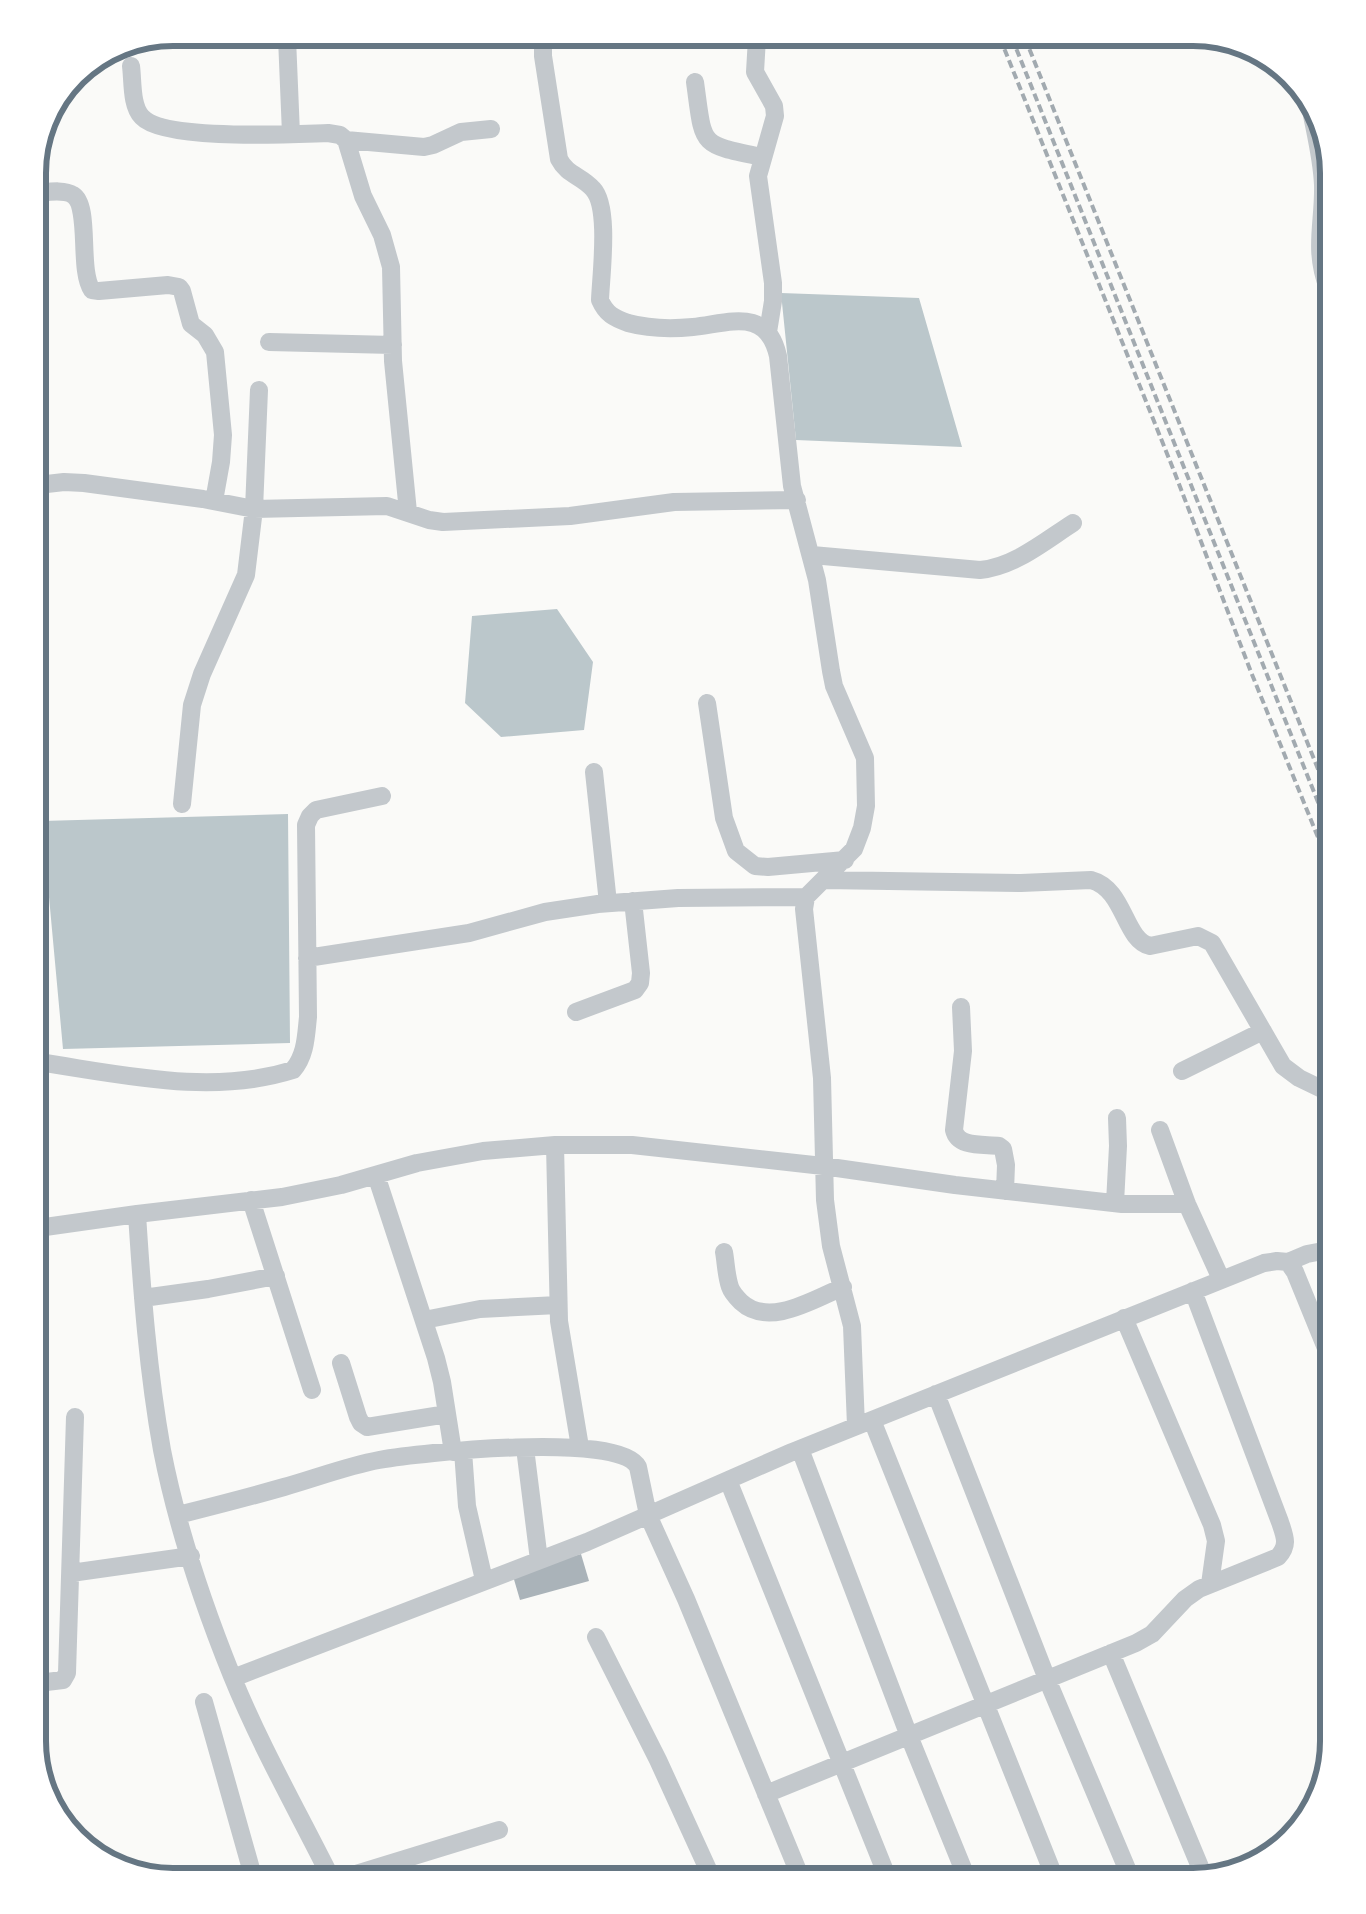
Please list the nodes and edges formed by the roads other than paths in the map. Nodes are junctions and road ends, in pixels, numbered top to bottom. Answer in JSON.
{"nodes":[{"id":1,"x":287,"y":47,"type":"edge"},
{"id":2,"x":543,"y":47,"type":"edge"},
{"id":3,"x":756,"y":47,"type":"edge"},
{"id":4,"x":131,"y":66,"type":"dead end"},
{"id":5,"x":695,"y":82,"type":"dead end"},
{"id":6,"x":491,"y":128,"type":"dead end"},
{"id":7,"x":290,"y":134,"type":"junction"},
{"id":8,"x":346,"y":140,"type":"junction"},
{"id":9,"x":762,"y":157,"type":"junction"},
{"id":10,"x":47,"y":193,"type":"edge"},
{"id":11,"x":1320,"y":230,"type":"edge"},
{"id":12,"x":1320,"y":246,"type":"edge"},
{"id":13,"x":768,"y":332,"type":"junction"},
{"id":14,"x":269,"y":342,"type":"dead end"},
{"id":15,"x":393,"y":346,"type":"junction"},
{"id":16,"x":259,"y":390,"type":"dead end"},
{"id":17,"x":47,"y":484,"type":"edge"},
{"id":18,"x":797,"y":500,"type":"junction"},
{"id":19,"x":214,"y":501,"type":"junction"},
{"id":20,"x":254,"y":509,"type":"junction"},
{"id":21,"x":408,"y":512,"type":"junction"},
{"id":22,"x":1073,"y":523,"type":"dead end"},
{"id":23,"x":812,"y":555,"type":"junction"},
{"id":24,"x":708,"y":703,"type":"dead end"},
{"id":25,"x":594,"y":772,"type":"dead end"},
{"id":26,"x":382,"y":796,"type":"dead end"},
{"id":27,"x":182,"y":804,"type":"dead end"},
{"id":28,"x":845,"y":860,"type":"junction"},
{"id":29,"x":824,"y":880,"type":"junction"},
{"id":30,"x":806,"y":897,"type":"junction"},
{"id":31,"x":633,"y":901,"type":"junction"},
{"id":32,"x":608,"y":903,"type":"junction"},
{"id":33,"x":307,"y":958,"type":"junction"},
{"id":34,"x":961,"y":1007,"type":"dead end"},
{"id":35,"x":576,"y":1012,"type":"dead end"},
{"id":36,"x":1263,"y":1032,"type":"junction"},
{"id":37,"x":46,"y":1063,"type":"edge"},
{"id":38,"x":1182,"y":1071,"type":"dead end"},
{"id":39,"x":1320,"y":1088,"type":"edge"},
{"id":40,"x":1116,"y":1118,"type":"dead end"},
{"id":41,"x":1160,"y":1130,"type":"dead end"},
{"id":42,"x":555,"y":1145,"type":"junction"},
{"id":43,"x":824,"y":1166,"type":"junction"},
{"id":44,"x":376,"y":1175,"type":"junction"},
{"id":45,"x":1005,"y":1190,"type":"junction"},
{"id":46,"x":251,"y":1200,"type":"junction"},
{"id":47,"x":1114,"y":1203,"type":"junction"},
{"id":48,"x":1187,"y":1204,"type":"junction"},
{"id":49,"x":137,"y":1214,"type":"junction"},
{"id":50,"x":46,"y":1227,"type":"edge"},
{"id":51,"x":724,"y":1252,"type":"dead end"},
{"id":52,"x":1320,"y":1252,"type":"edge"},
{"id":53,"x":1288,"y":1262,"type":"junction"},
{"id":54,"x":276,"y":1276,"type":"junction"},
{"id":55,"x":1221,"y":1280,"type":"junction"},
{"id":56,"x":843,"y":1287,"type":"junction"},
{"id":57,"x":1192,"y":1291,"type":"junction"},
{"id":58,"x":143,"y":1298,"type":"junction"},
{"id":59,"x":558,"y":1305,"type":"junction"},
{"id":60,"x":1124,"y":1318,"type":"junction"},
{"id":61,"x":424,"y":1320,"type":"junction"},
{"id":62,"x":1320,"y":1334,"type":"edge"},
{"id":63,"x":341,"y":1363,"type":"dead end"},
{"id":64,"x":312,"y":1390,"type":"dead end"},
{"id":65,"x":936,"y":1394,"type":"junction"},
{"id":66,"x":447,"y":1414,"type":"junction"},
{"id":67,"x":75,"y":1417,"type":"dead end"},
{"id":68,"x":864,"y":1423,"type":"junction"},
{"id":69,"x":580,"y":1447,"type":"junction"},
{"id":70,"x":525,"y":1448,"type":"junction"},
{"id":71,"x":800,"y":1449,"type":"junction"},
{"id":72,"x":458,"y":1452,"type":"junction"},
{"id":73,"x":728,"y":1480,"type":"junction"},
{"id":74,"x":178,"y":1515,"type":"junction"},
{"id":75,"x":648,"y":1515,"type":"junction"},
{"id":76,"x":191,"y":1556,"type":"junction"},
{"id":77,"x":539,"y":1560,"type":"junction"},
{"id":78,"x":71,"y":1573,"type":"junction"},
{"id":79,"x":484,"y":1580,"type":"junction"},
{"id":80,"x":1210,"y":1584,"type":"junction"},
{"id":81,"x":596,"y":1637,"type":"dead end"},
{"id":82,"x":1111,"y":1653,"type":"junction"},
{"id":83,"x":233,"y":1678,"type":"junction"},
{"id":84,"x":1047,"y":1679,"type":"junction"},
{"id":85,"x":46,"y":1682,"type":"edge"},
{"id":86,"x":204,"y":1702,"type":"dead end"},
{"id":87,"x":984,"y":1705,"type":"junction"},
{"id":88,"x":909,"y":1736,"type":"junction"},
{"id":89,"x":841,"y":1764,"type":"junction"},
{"id":90,"x":766,"y":1794,"type":"junction"},
{"id":91,"x":499,"y":1830,"type":"dead end"},
{"id":92,"x":250,"y":1867,"type":"edge"},
{"id":93,"x":326,"y":1867,"type":"edge"},
{"id":94,"x":378,"y":1867,"type":"edge"},
{"id":95,"x":707,"y":1868,"type":"edge"},
{"id":96,"x":797,"y":1868,"type":"edge"},
{"id":97,"x":884,"y":1868,"type":"edge"},
{"id":98,"x":963,"y":1868,"type":"edge"},
{"id":99,"x":1051,"y":1868,"type":"edge"},
{"id":100,"x":1127,"y":1868,"type":"edge"},
{"id":101,"x":1200,"y":1868,"type":"edge"}],
"edges":[{"from":1,"to":7,"type":"street"},
{"from":2,"to":13,"type":"street"},
{"from":3,"to":9,"type":"street"},
{"from":4,"to":7,"type":"street"},
{"from":5,"to":9,"type":"street"},
{"from":6,"to":8,"type":"street"},
{"from":7,"to":8,"type":"street"},
{"from":8,"to":15,"type":"street"},
{"from":9,"to":13,"type":"street"},
{"from":10,"to":19,"type":"street"},
{"from":11,"to":12,"type":"street"},
{"from":13,"to":18,"type":"street"},
{"from":14,"to":15,"type":"street"},
{"from":15,"to":21,"type":"street"},
{"from":16,"to":20,"type":"street"},
{"from":17,"to":19,"type":"street"},
{"from":18,"to":21,"type":"street"},
{"from":18,"to":23,"type":"street"},
{"from":19,"to":20,"type":"street"},
{"from":20,"to":21,"type":"street"},
{"from":20,"to":27,"type":"street"},
{"from":22,"to":23,"type":"street"},
{"from":23,"to":28,"type":"street"},
{"from":24,"to":28,"type":"street"},
{"from":25,"to":32,"type":"street"},
{"from":26,"to":33,"type":"street"},
{"from":28,"to":29,"type":"street"},
{"from":29,"to":30,"type":"street"},
{"from":29,"to":36,"type":"street"},
{"from":30,"to":31,"type":"street"},
{"from":30,"to":43,"type":"street"},
{"from":31,"to":32,"type":"street"},
{"from":31,"to":35,"type":"street"},
{"from":32,"to":33,"type":"street"},
{"from":33,"to":37,"type":"street"},
{"from":34,"to":45,"type":"street"},
{"from":36,"to":38,"type":"street"},
{"from":36,"to":39,"type":"street"},
{"from":40,"to":47,"type":"street"},
{"from":41,"to":48,"type":"street"},
{"from":42,"to":43,"type":"street"},
{"from":42,"to":44,"type":"street"},
{"from":42,"to":59,"type":"street"},
{"from":43,"to":45,"type":"street"},
{"from":43,"to":56,"type":"street"},
{"from":44,"to":46,"type":"street"},
{"from":44,"to":61,"type":"street"},
{"from":45,"to":47,"type":"street"},
{"from":46,"to":49,"type":"street"},
{"from":46,"to":54,"type":"street"},
{"from":47,"to":48,"type":"street"},
{"from":48,"to":55,"type":"street"},
{"from":49,"to":50,"type":"street"},
{"from":49,"to":58,"type":"street"},
{"from":51,"to":56,"type":"street"},
{"from":52,"to":53,"type":"street"},
{"from":53,"to":55,"type":"street"},
{"from":53,"to":62,"type":"street"},
{"from":54,"to":58,"type":"street"},
{"from":54,"to":64,"type":"street"},
{"from":55,"to":57,"type":"street"},
{"from":56,"to":68,"type":"street"},
{"from":57,"to":60,"type":"street"},
{"from":57,"to":80,"type":"street"},
{"from":58,"to":74,"type":"street"},
{"from":59,"to":61,"type":"street"},
{"from":59,"to":69,"type":"street"},
{"from":60,"to":65,"type":"street"},
{"from":60,"to":80,"type":"street"},
{"from":61,"to":66,"type":"street"},
{"from":63,"to":66,"type":"street"},
{"from":65,"to":68,"type":"street"},
{"from":65,"to":84,"type":"street"},
{"from":66,"to":72,"type":"street"},
{"from":67,"to":78,"type":"street"},
{"from":68,"to":71,"type":"street"},
{"from":68,"to":87,"type":"street"},
{"from":69,"to":70,"type":"street"},
{"from":69,"to":75,"type":"street"},
{"from":70,"to":72,"type":"street"},
{"from":70,"to":77,"type":"street"},
{"from":71,"to":73,"type":"street"},
{"from":71,"to":88,"type":"street"},
{"from":72,"to":74,"type":"street"},
{"from":72,"to":79,"type":"street"},
{"from":73,"to":75,"type":"street"},
{"from":73,"to":89,"type":"street"},
{"from":74,"to":76,"type":"street"},
{"from":75,"to":77,"type":"street"},
{"from":75,"to":90,"type":"street"},
{"from":76,"to":78,"type":"street"},
{"from":76,"to":83,"type":"street"},
{"from":77,"to":79,"type":"street"},
{"from":78,"to":85,"type":"street"},
{"from":79,"to":83,"type":"street"},
{"from":80,"to":82,"type":"street"},
{"from":81,"to":95,"type":"street"},
{"from":82,"to":84,"type":"street"},
{"from":82,"to":101,"type":"street"},
{"from":83,"to":93,"type":"street"},
{"from":84,"to":87,"type":"street"},
{"from":84,"to":100,"type":"street"},
{"from":86,"to":92,"type":"street"},
{"from":87,"to":88,"type":"street"},
{"from":87,"to":99,"type":"street"},
{"from":88,"to":89,"type":"street"},
{"from":88,"to":98,"type":"street"},
{"from":89,"to":90,"type":"street"},
{"from":89,"to":97,"type":"street"},
{"from":90,"to":96,"type":"street"},
{"from":91,"to":94,"type":"street"}]}
